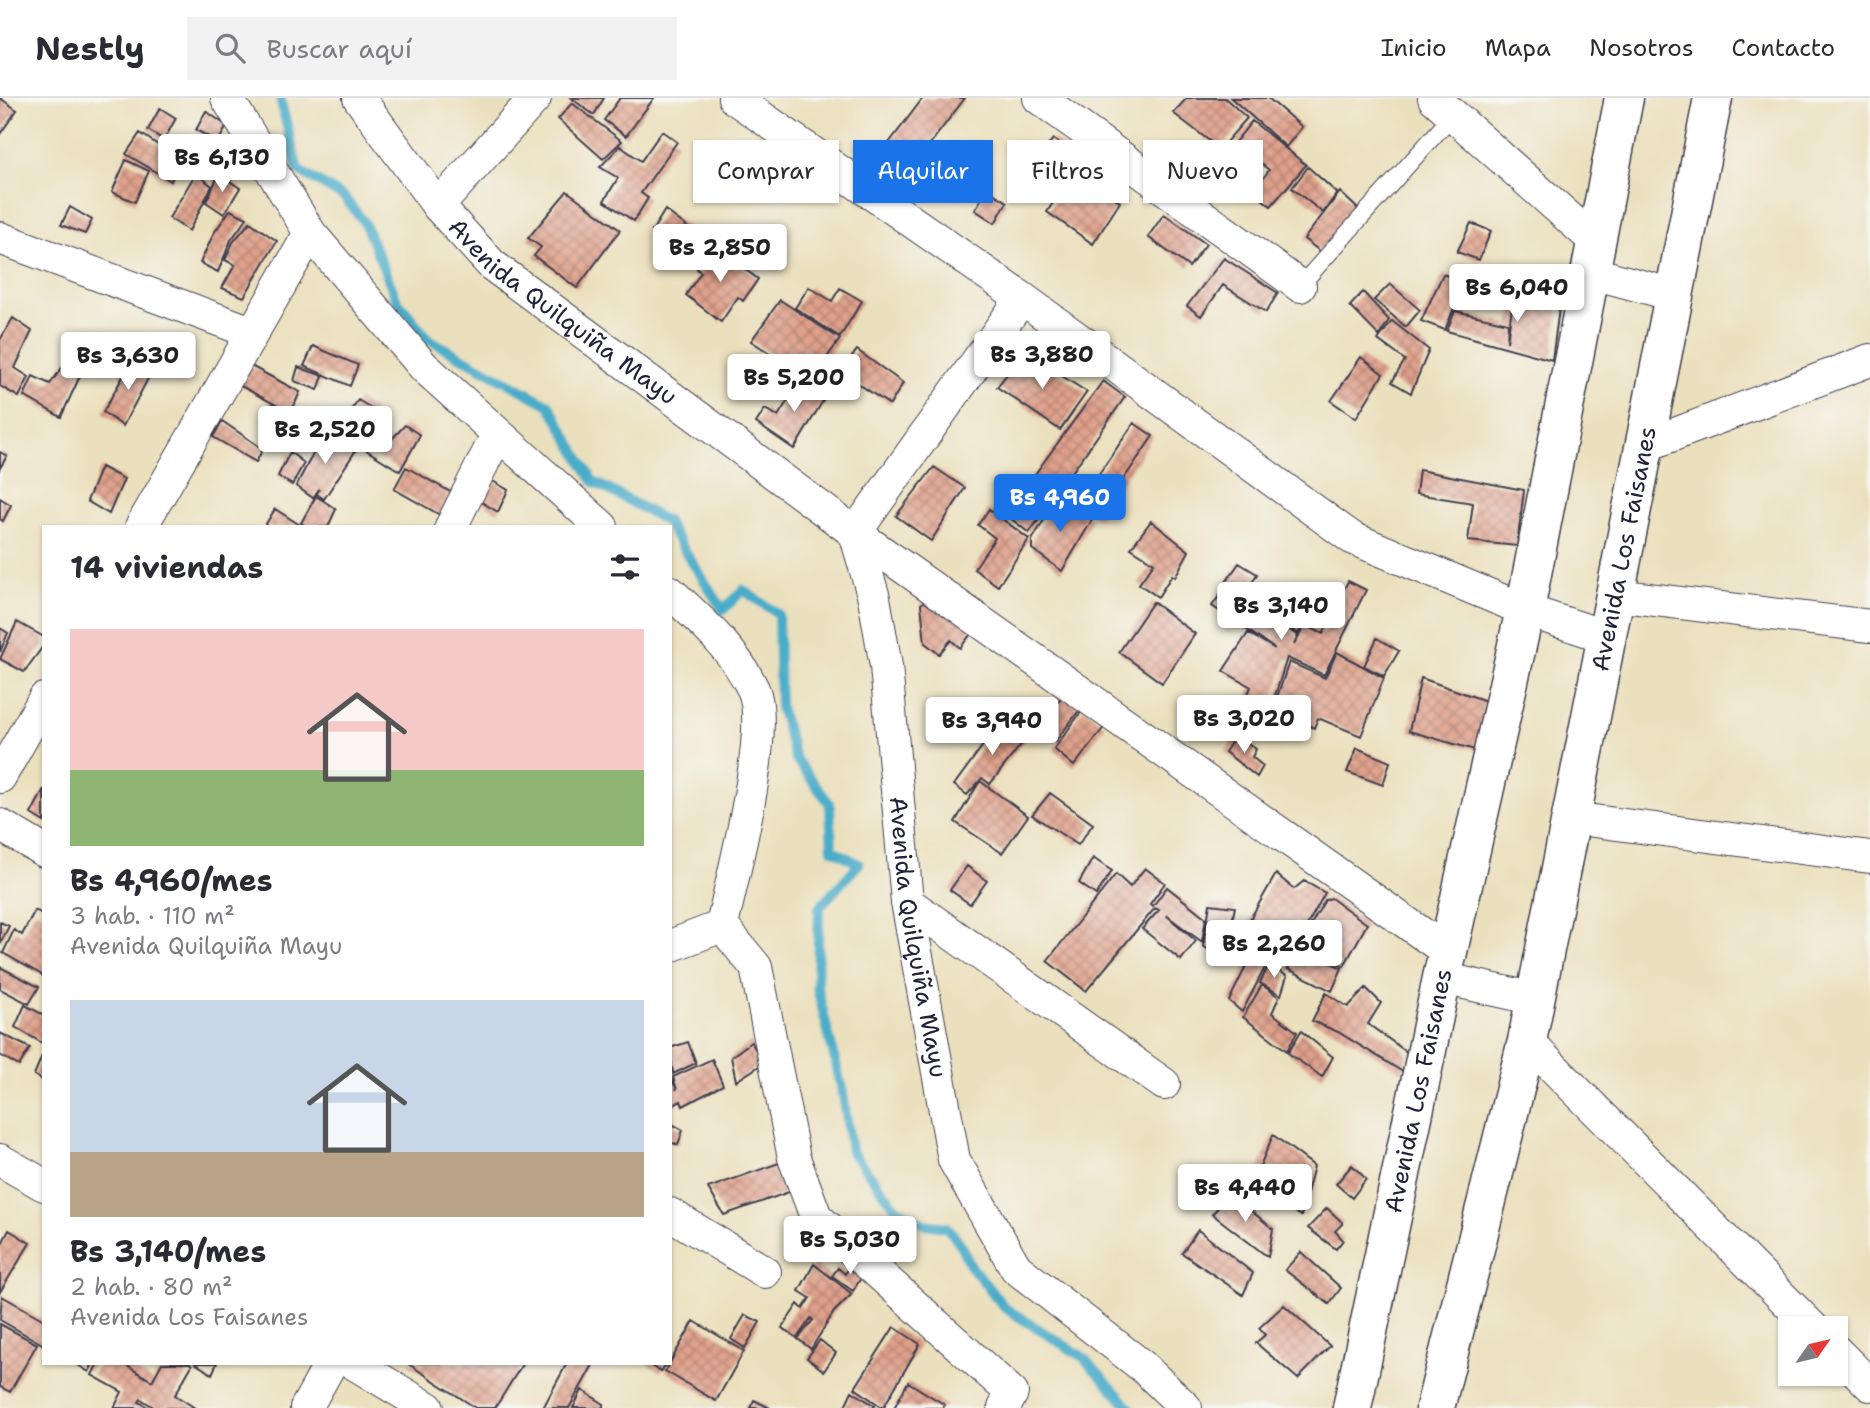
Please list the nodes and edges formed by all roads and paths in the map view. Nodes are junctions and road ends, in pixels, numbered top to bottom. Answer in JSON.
{"nodes":[{"id":1,"x":227,"y":98,"type":"edge"},
{"id":2,"x":359,"y":98,"type":"edge"},
{"id":3,"x":536,"y":98,"type":"edge"},
{"id":4,"x":734,"y":98,"type":"edge"},
{"id":5,"x":1039,"y":98,"type":"edge"},
{"id":6,"x":1624,"y":98,"type":"edge"},
{"id":7,"x":1713,"y":98,"type":"edge"},
{"id":8,"x":1443,"y":107,"type":"edge"},
{"id":9,"x":438,"y":206,"type":"junction"},
{"id":10,"x":310,"y":233,"type":"junction"},
{"id":11,"x":0,"y":237,"type":"edge"},
{"id":12,"x":1592,"y":257,"type":"junction"},
{"id":13,"x":1300,"y":286,"type":"joint"},
{"id":14,"x":1674,"y":295,"type":"junction"},
{"id":15,"x":1021,"y":298,"type":"junction"},
{"id":16,"x":251,"y":332,"type":"junction"},
{"id":17,"x":1870,"y":360,"type":"edge"},
{"id":18,"x":497,"y":435,"type":"junction"},
{"id":19,"x":1644,"y":446,"type":"junction"},
{"id":20,"x":142,"y":525,"type":"edge"},
{"id":21,"x":452,"y":525,"type":"edge"},
{"id":22,"x":600,"y":525,"type":"edge"},
{"id":23,"x":855,"y":533,"type":"junction"},
{"id":24,"x":672,"y":594,"type":"edge"},
{"id":25,"x":1615,"y":595,"type":"junction"},
{"id":26,"x":1525,"y":610,"type":"junction"},
{"id":27,"x":1870,"y":626,"type":"edge"},
{"id":28,"x":1607,"y":637,"type":"junction"},
{"id":29,"x":42,"y":703,"type":"edge"},
{"id":30,"x":0,"y":777,"type":"edge"},
{"id":31,"x":1571,"y":818,"type":"junction"},
{"id":32,"x":0,"y":825,"type":"edge"},
{"id":33,"x":42,"y":850,"type":"edge"},
{"id":34,"x":1870,"y":857,"type":"edge"},
{"id":35,"x":907,"y":902,"type":"junction"},
{"id":36,"x":722,"y":926,"type":"junction"},
{"id":37,"x":672,"y":945,"type":"edge"},
{"id":38,"x":1445,"y":965,"type":"junction"},
{"id":39,"x":1535,"y":999,"type":"junction"},
{"id":40,"x":1527,"y":1041,"type":"junction"},
{"id":41,"x":1164,"y":1084,"type":"dead end"},
{"id":42,"x":0,"y":1160,"type":"edge"},
{"id":43,"x":42,"y":1184,"type":"edge"},
{"id":44,"x":672,"y":1215,"type":"edge"},
{"id":45,"x":765,"y":1272,"type":"dead end"},
{"id":46,"x":1801,"y":1316,"type":"edge"},
{"id":47,"x":1848,"y":1363,"type":"edge"},
{"id":48,"x":330,"y":1365,"type":"edge"},
{"id":49,"x":356,"y":1365,"type":"edge"},
{"id":50,"x":1870,"y":1385,"type":"edge"},
{"id":51,"x":1008,"y":1401,"type":"edge"},
{"id":52,"x":306,"y":1408,"type":"edge"},
{"id":53,"x":428,"y":1408,"type":"edge"},
{"id":54,"x":1186,"y":1408,"type":"edge"},
{"id":55,"x":1352,"y":1408,"type":"edge"},
{"id":56,"x":1435,"y":1408,"type":"edge"}],
"edges":[{"from":1,"to":10,"type":"street"},
{"from":2,"to":9,"type":"street","name":"Avenida Quilquiña Mayu"},
{"from":3,"to":9,"type":"street"},
{"from":4,"to":15,"type":"street"},
{"from":5,"to":13,"type":"street"},
{"from":6,"to":12,"type":"street"},
{"from":7,"to":14,"type":"street","name":"Avenida Los Faisanes"},
{"from":8,"to":12,"type":"street"},
{"from":8,"to":13,"type":"lane"},
{"from":9,"to":23,"type":"street","name":"Avenida Quilquiña Mayu"},
{"from":10,"to":16,"type":"street"},
{"from":10,"to":18,"type":"street"},
{"from":11,"to":16,"type":"street"},
{"from":12,"to":14,"type":"street"},
{"from":12,"to":26,"type":"street","name":"Avenida Los Faisanes"},
{"from":14,"to":19,"type":"street","name":"Avenida Los Faisanes"},
{"from":15,"to":23,"type":"street"},
{"from":15,"to":26,"type":"street"},
{"from":16,"to":20,"type":"street"},
{"from":17,"to":19,"type":"street"},
{"from":18,"to":21,"type":"street"},
{"from":18,"to":22,"type":"street"},
{"from":19,"to":25,"type":"street","name":"Avenida Los Faisanes"},
{"from":23,"to":35,"type":"street","name":"Avenida Quilquiña Mayu"},
{"from":23,"to":38,"type":"street"},
{"from":24,"to":36,"type":"street"},
{"from":25,"to":27,"type":"street"},
{"from":25,"to":28,"type":"street","name":"Avenida Los Faisanes"},
{"from":26,"to":28,"type":"street"},
{"from":26,"to":38,"type":"street","name":"Avenida Los Faisanes"},
{"from":28,"to":31,"type":"street","name":"Avenida Los Faisanes"},
{"from":29,"to":30,"type":"street"},
{"from":31,"to":34,"type":"street"},
{"from":31,"to":39,"type":"street","name":"Avenida Los Faisanes"},
{"from":32,"to":33,"type":"street"},
{"from":35,"to":41,"type":"street"},
{"from":35,"to":54,"type":"street","name":"Avenida Quilquiña Mayu"},
{"from":36,"to":37,"type":"street"},
{"from":36,"to":51,"type":"street"},
{"from":38,"to":39,"type":"street"},
{"from":38,"to":55,"type":"street","name":"Avenida Los Faisanes"},
{"from":39,"to":40,"type":"street","name":"Avenida Los Faisanes"},
{"from":40,"to":46,"type":"street"},
{"from":40,"to":56,"type":"street"},
{"from":42,"to":43,"type":"street"},
{"from":44,"to":45,"type":"street"},
{"from":47,"to":50,"type":"street"},
{"from":48,"to":52,"type":"street"},
{"from":49,"to":53,"type":"street"}]}
